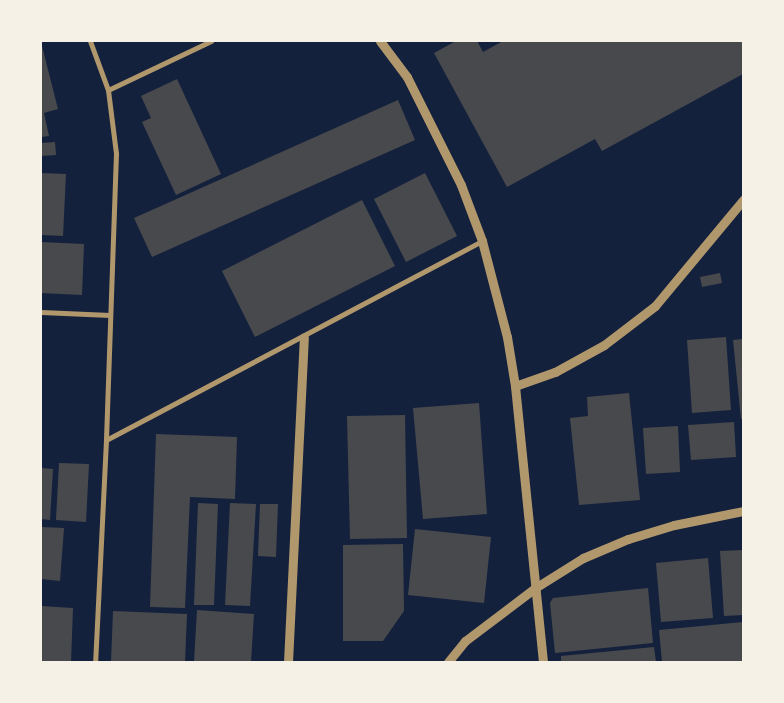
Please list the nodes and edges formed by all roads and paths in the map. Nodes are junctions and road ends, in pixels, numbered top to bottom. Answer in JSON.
{"nodes":[{"id":1,"x":90,"y":41,"type":"edge"},
{"id":2,"x":211,"y":41,"type":"edge"},
{"id":3,"x":380,"y":41,"type":"edge"},
{"id":4,"x":108,"y":90,"type":"junction"},
{"id":5,"x":743,"y":200,"type":"edge"},
{"id":6,"x":482,"y":241,"type":"junction"},
{"id":7,"x":41,"y":312,"type":"edge"},
{"id":8,"x":110,"y":315,"type":"junction"},
{"id":9,"x":304,"y":337,"type":"junction"},
{"id":10,"x":515,"y":386,"type":"junction"},
{"id":11,"x":106,"y":440,"type":"junction"},
{"id":12,"x":743,"y":511,"type":"edge"},
{"id":13,"x":535,"y":588,"type":"junction"},
{"id":14,"x":95,"y":662,"type":"edge"},
{"id":15,"x":288,"y":662,"type":"edge"},
{"id":16,"x":448,"y":662,"type":"edge"},
{"id":17,"x":543,"y":662,"type":"edge"}],
"edges":[{"from":1,"to":4,"type":"street"},
{"from":2,"to":4,"type":"street"},
{"from":3,"to":6,"type":"street"},
{"from":4,"to":8,"type":"street"},
{"from":5,"to":10,"type":"street"},
{"from":6,"to":9,"type":"street"},
{"from":6,"to":10,"type":"street"},
{"from":7,"to":8,"type":"street"},
{"from":8,"to":11,"type":"street"},
{"from":9,"to":11,"type":"street"},
{"from":9,"to":15,"type":"street"},
{"from":10,"to":13,"type":"street"},
{"from":11,"to":14,"type":"street"},
{"from":12,"to":13,"type":"street"},
{"from":13,"to":16,"type":"street"},
{"from":13,"to":17,"type":"street"}]}
